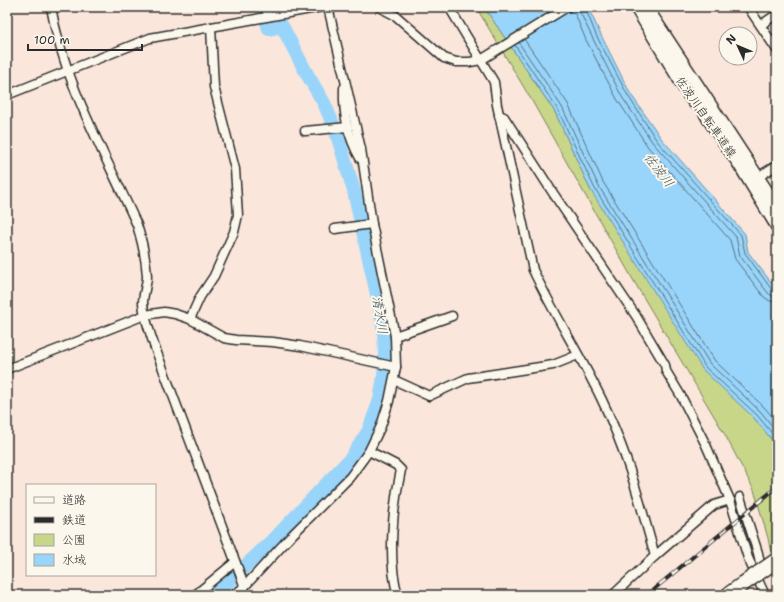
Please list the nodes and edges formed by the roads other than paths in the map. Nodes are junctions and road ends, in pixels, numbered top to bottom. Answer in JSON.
{"nodes":[{"id":1,"x":51,"y":7,"type":"edge"},
{"id":2,"x":265,"y":7,"type":"edge"},
{"id":3,"x":322,"y":7,"type":"edge"},
{"id":4,"x":328,"y":7,"type":"edge"},
{"id":5,"x":379,"y":7,"type":"edge"},
{"id":6,"x":449,"y":7,"type":"edge"},
{"id":7,"x":567,"y":7,"type":"edge"},
{"id":8,"x":636,"y":7,"type":"edge"},
{"id":9,"x":646,"y":7,"type":"edge"},
{"id":10,"x":748,"y":7,"type":"edge"},
{"id":11,"x":777,"y":14,"type":"edge"},
{"id":12,"x":269,"y":16,"type":"junction"},
{"id":13,"x":761,"y":25,"type":"junction"},
{"id":14,"x":211,"y":27,"type":"junction"},
{"id":15,"x":777,"y":50,"type":"edge"},
{"id":16,"x":481,"y":60,"type":"junction"},
{"id":17,"x":68,"y":70,"type":"junction"},
{"id":18,"x":344,"y":80,"type":"junction"},
{"id":19,"x":7,"y":95,"type":"edge"},
{"id":20,"x":704,"y":103,"type":"junction"},
{"id":21,"x":499,"y":115,"type":"junction"},
{"id":22,"x":348,"y":127,"type":"junction"},
{"id":23,"x":305,"y":131,"type":"dead end"},
{"id":24,"x":364,"y":165,"type":"junction"},
{"id":25,"x":777,"y":165,"type":"edge"},
{"id":26,"x":758,"y":178,"type":"junction"},
{"id":27,"x":777,"y":207,"type":"edge"},
{"id":28,"x":372,"y":224,"type":"junction"},
{"id":29,"x":777,"y":226,"type":"edge"},
{"id":30,"x":335,"y":229,"type":"dead end"},
{"id":31,"x":145,"y":315,"type":"junction"},
{"id":32,"x":452,"y":316,"type":"dead end"},
{"id":33,"x":190,"y":319,"type":"junction"},
{"id":34,"x":395,"y":336,"type":"junction"},
{"id":35,"x":578,"y":355,"type":"junction"},
{"id":36,"x":394,"y":367,"type":"junction"},
{"id":37,"x":7,"y":369,"type":"edge"},
{"id":38,"x":394,"y":380,"type":"junction"},
{"id":39,"x":369,"y":451,"type":"junction"},
{"id":40,"x":740,"y":497,"type":"dead end"},
{"id":41,"x":730,"y":500,"type":"junction"},
{"id":42,"x":655,"y":556,"type":"junction"},
{"id":43,"x":777,"y":560,"type":"edge"},
{"id":44,"x":236,"y":564,"type":"junction"},
{"id":45,"x":244,"y":588,"type":"edge"},
{"id":46,"x":764,"y":594,"type":"edge"},
{"id":47,"x":195,"y":595,"type":"edge"},
{"id":48,"x":234,"y":595,"type":"edge"},
{"id":49,"x":398,"y":595,"type":"edge"},
{"id":50,"x":613,"y":595,"type":"edge"},
{"id":51,"x":728,"y":595,"type":"edge"}],
"edges":[{"from":1,"to":17,"type":"street"},
{"from":2,"to":12,"type":"street"},
{"from":3,"to":12,"type":"street"},
{"from":4,"to":18,"type":"street"},
{"from":5,"to":16,"type":"street"},
{"from":6,"to":16,"type":"street"},
{"from":7,"to":16,"type":"street"},
{"from":8,"to":20,"type":"main road","name":"佐波川自転車道線"},
{"from":9,"to":20,"type":"main road"},
{"from":10,"to":13,"type":"street"},
{"from":11,"to":13,"type":"street"},
{"from":12,"to":14,"type":"street"},
{"from":13,"to":15,"type":"street"},
{"from":14,"to":17,"type":"street"},
{"from":14,"to":33,"type":"street"},
{"from":16,"to":21,"type":"street"},
{"from":17,"to":19,"type":"street"},
{"from":17,"to":31,"type":"street"},
{"from":18,"to":22,"type":"street"},
{"from":18,"to":24,"type":"street"},
{"from":20,"to":26,"type":"main road"},
{"from":20,"to":29,"type":"main road","name":"佐波川自転車道線"},
{"from":21,"to":35,"type":"street"},
{"from":21,"to":41,"type":"street"},
{"from":22,"to":23,"type":"street"},
{"from":22,"to":24,"type":"street"},
{"from":24,"to":28,"type":"street"},
{"from":25,"to":26,"type":"street"},
{"from":26,"to":27,"type":"main road"},
{"from":28,"to":30,"type":"street"},
{"from":28,"to":34,"type":"street"},
{"from":31,"to":33,"type":"street"},
{"from":31,"to":37,"type":"street"},
{"from":31,"to":44,"type":"street"},
{"from":32,"to":34,"type":"street"},
{"from":33,"to":36,"type":"street"},
{"from":34,"to":36,"type":"street"},
{"from":35,"to":38,"type":"street"},
{"from":35,"to":42,"type":"street"},
{"from":36,"to":38,"type":"street"},
{"from":38,"to":39,"type":"street"},
{"from":39,"to":45,"type":"street"},
{"from":39,"to":49,"type":"street"},
{"from":40,"to":46,"type":"street"},
{"from":41,"to":42,"type":"street"},
{"from":41,"to":46,"type":"street"},
{"from":42,"to":50,"type":"street"},
{"from":43,"to":51,"type":"highway","bridge":true},
{"from":44,"to":45,"type":"street"},
{"from":44,"to":47,"type":"street"},
{"from":45,"to":48,"type":"street"}]}
